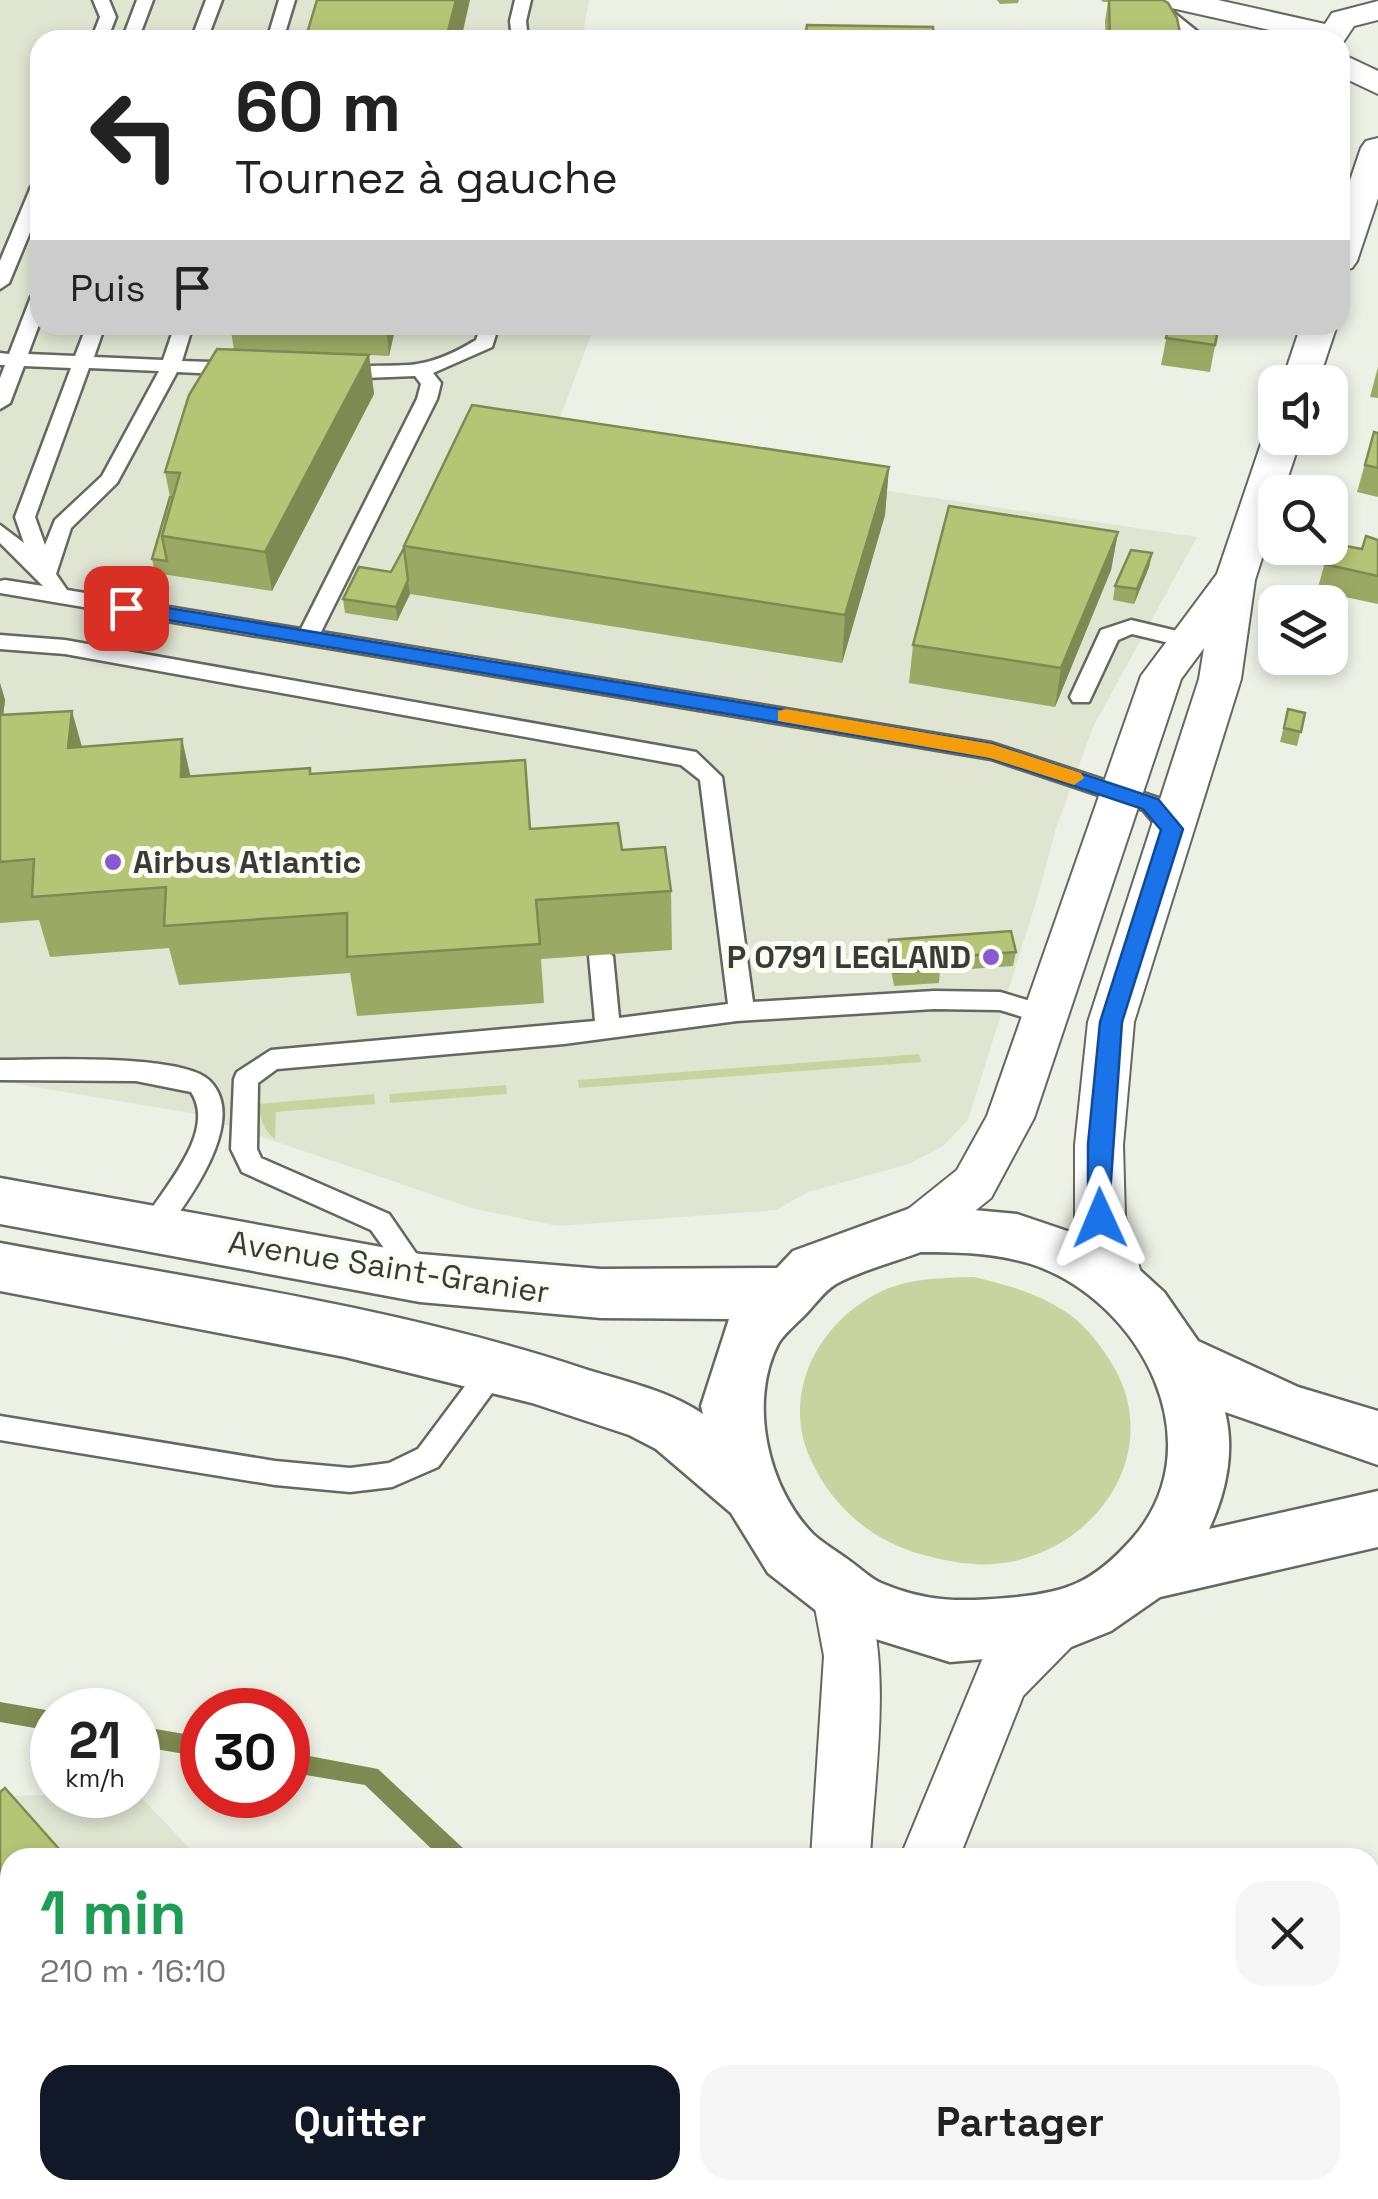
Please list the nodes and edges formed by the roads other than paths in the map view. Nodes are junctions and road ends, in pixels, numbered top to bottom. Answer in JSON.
{"nodes":[{"id":1,"x":101,"y":0,"type":"edge"},
{"id":2,"x":144,"y":0,"type":"edge"},
{"id":3,"x":214,"y":0,"type":"edge"},
{"id":4,"x":287,"y":0,"type":"edge"},
{"id":5,"x":523,"y":0,"type":"edge"},
{"id":6,"x":1148,"y":0,"type":"edge"},
{"id":7,"x":1176,"y":0,"type":"edge"},
{"id":8,"x":1378,"y":10,"type":"edge"},
{"id":9,"x":103,"y":30,"type":"edge"},
{"id":10,"x":134,"y":30,"type":"edge"},
{"id":11,"x":203,"y":30,"type":"edge"},
{"id":12,"x":277,"y":30,"type":"edge"},
{"id":13,"x":519,"y":30,"type":"edge"},
{"id":14,"x":1187,"y":30,"type":"edge"},
{"id":15,"x":1279,"y":30,"type":"edge"},
{"id":16,"x":1339,"y":30,"type":"edge"},
{"id":17,"x":1350,"y":60,"type":"edge"},
{"id":18,"x":1378,"y":84,"type":"edge"},
{"id":19,"x":1378,"y":148,"type":"edge"},
{"id":20,"x":1372,"y":183,"type":"edge"},
{"id":21,"x":30,"y":211,"type":"edge"},
{"id":22,"x":1350,"y":237,"type":"edge"},
{"id":23,"x":0,"y":283,"type":"edge"},
{"id":24,"x":30,"y":317,"type":"edge"},
{"id":25,"x":92,"y":335,"type":"edge"},
{"id":26,"x":181,"y":335,"type":"edge"},
{"id":27,"x":487,"y":335,"type":"edge"},
{"id":28,"x":1316,"y":335,"type":"edge"},
{"id":29,"x":9,"y":360,"type":"edge"},
{"id":30,"x":82,"y":362,"type":"junction"},
{"id":31,"x":1306,"y":365,"type":"edge"},
{"id":32,"x":171,"y":366,"type":"junction"},
{"id":33,"x":264,"y":370,"type":"edge"},
{"id":34,"x":421,"y":370,"type":"junction"},
{"id":35,"x":320,"y":372,"type":"edge"},
{"id":36,"x":0,"y":403,"type":"edge"},
{"id":37,"x":1276,"y":455,"type":"edge"},
{"id":38,"x":0,"y":532,"type":"edge"},
{"id":39,"x":46,"y":574,"type":"junction"},
{"id":40,"x":1235,"y":580,"type":"junction"},
{"id":41,"x":4,"y":587,"type":"dead end"},
{"id":42,"x":61,"y":597,"type":"junction"},
{"id":43,"x":307,"y":638,"type":"junction"},
{"id":44,"x":1186,"y":640,"type":"junction"},
{"id":45,"x":0,"y":642,"type":"edge"},
{"id":46,"x":1081,"y":696,"type":"dead end"},
{"id":47,"x":1122,"y":792,"type":"junction"},
{"id":48,"x":1172,"y":829,"type":"junction"},
{"id":49,"x":601,"y":956,"type":"edge"},
{"id":50,"x":737,"y":1012,"type":"junction"},
{"id":51,"x":1044,"y":1014,"type":"junction"},
{"id":52,"x":608,"y":1030,"type":"junction"},
{"id":53,"x":0,"y":1070,"type":"edge"},
{"id":54,"x":0,"y":1201,"type":"edge"},
{"id":55,"x":919,"y":1228,"type":"junction"},
{"id":56,"x":152,"y":1229,"type":"junction"},
{"id":57,"x":0,"y":1267,"type":"edge"},
{"id":58,"x":420,"y":1278,"type":"junction"},
{"id":59,"x":1120,"y":1287,"type":"junction"},
{"id":60,"x":782,"y":1292,"type":"junction"},
{"id":61,"x":1181,"y":1361,"type":"junction"},
{"id":62,"x":496,"y":1366,"type":"junction"},
{"id":63,"x":0,"y":1428,"type":"edge"},
{"id":64,"x":1378,"y":1438,"type":"edge"},
{"id":65,"x":745,"y":1490,"type":"junction"},
{"id":66,"x":1378,"y":1518,"type":"edge"},
{"id":67,"x":1146,"y":1571,"type":"junction"},
{"id":68,"x":841,"y":1597,"type":"junction"},
{"id":69,"x":1057,"y":1623,"type":"junction"},
{"id":70,"x":841,"y":1848,"type":"edge"},
{"id":71,"x":933,"y":1848,"type":"edge"}],
"edges":[{"from":1,"to":9,"type":"lane"},
{"from":2,"to":10,"type":"lane"},
{"from":3,"to":11,"type":"lane"},
{"from":4,"to":12,"type":"lane"},
{"from":5,"to":13,"type":"lane"},
{"from":6,"to":14,"type":"lane"},
{"from":7,"to":15,"type":"street"},
{"from":8,"to":16,"type":"street"},
{"from":17,"to":18,"type":"street"},
{"from":19,"to":20,"type":"street"},
{"from":20,"to":22,"type":"street"},
{"from":21,"to":23,"type":"lane"},
{"from":24,"to":29,"type":"lane"},
{"from":25,"to":30,"type":"lane"},
{"from":26,"to":32,"type":"lane"},
{"from":27,"to":34,"type":"lane"},
{"from":28,"to":31,"type":"street"},
{"from":29,"to":30,"type":"lane"},
{"from":29,"to":36,"type":"lane"},
{"from":30,"to":32,"type":"lane"},
{"from":30,"to":39,"type":"lane"},
{"from":32,"to":33,"type":"lane"},
{"from":32,"to":39,"type":"lane"},
{"from":34,"to":35,"type":"lane"},
{"from":34,"to":43,"type":"lane"},
{"from":37,"to":40,"type":"street"},
{"from":38,"to":39,"type":"lane"},
{"from":39,"to":42,"type":"lane"},
{"from":40,"to":44,"type":"street"},
{"from":40,"to":48,"type":"street"},
{"from":41,"to":42,"type":"lane"},
{"from":42,"to":43,"type":"lane"},
{"from":43,"to":47,"type":"lane"},
{"from":44,"to":46,"type":"lane"},
{"from":44,"to":47,"type":"street"},
{"from":45,"to":50,"type":"lane"},
{"from":47,"to":48,"type":"lane"},
{"from":47,"to":51,"type":"street"},
{"from":48,"to":59,"type":"street"},
{"from":49,"to":52,"type":"lane"},
{"from":50,"to":51,"type":"lane"},
{"from":50,"to":52,"type":"lane"},
{"from":51,"to":55,"type":"street"},
{"from":52,"to":58,"type":"lane"},
{"from":53,"to":56,"type":"lane"},
{"from":54,"to":56,"type":"street","name":"Avenue Saint-Granier"},
{"from":55,"to":59,"type":"street"},
{"from":55,"to":60,"type":"street"},
{"from":56,"to":58,"type":"street","name":"Avenue Saint-Granier"},
{"from":57,"to":62,"type":"street","name":"Avenue Saint-Granier"},
{"from":58,"to":60,"type":"street","name":"Avenue Saint-Granier"},
{"from":59,"to":61,"type":"street"},
{"from":60,"to":65,"type":"street"},
{"from":61,"to":64,"type":"street"},
{"from":61,"to":67,"type":"street"},
{"from":62,"to":63,"type":"lane"},
{"from":62,"to":65,"type":"street","name":"Avenue Saint-Granier"},
{"from":65,"to":68,"type":"street"},
{"from":66,"to":67,"type":"street"},
{"from":67,"to":69,"type":"street"},
{"from":68,"to":69,"type":"street"},
{"from":68,"to":70,"type":"street"},
{"from":69,"to":71,"type":"street"}]}
